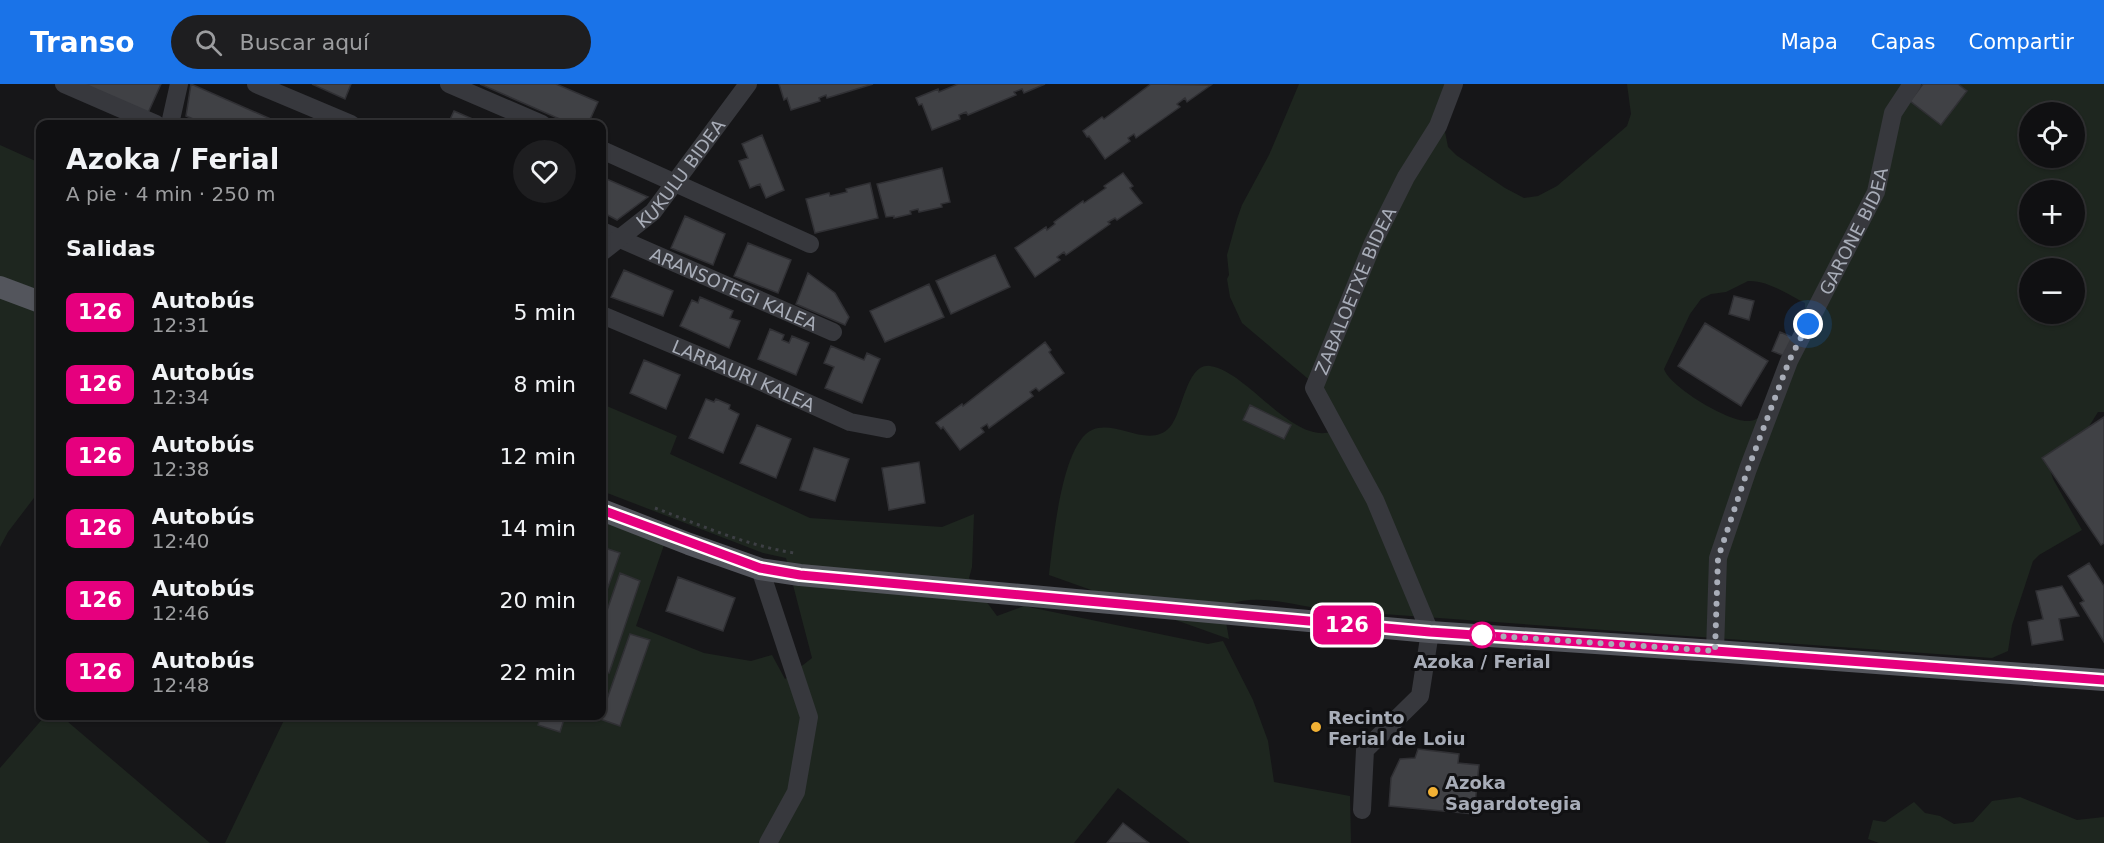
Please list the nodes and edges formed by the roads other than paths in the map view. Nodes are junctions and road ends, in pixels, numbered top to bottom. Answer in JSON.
{"nodes":[{"id":1,"x":64,"y":84,"type":"edge"},
{"id":2,"x":179,"y":84,"type":"edge"},
{"id":3,"x":256,"y":84,"type":"edge"},
{"id":4,"x":449,"y":84,"type":"edge"},
{"id":5,"x":748,"y":84,"type":"edge"},
{"id":6,"x":1454,"y":84,"type":"edge"},
{"id":7,"x":1912,"y":84,"type":"edge"},
{"id":8,"x":147,"y":120,"type":"edge"},
{"id":9,"x":171,"y":120,"type":"edge"},
{"id":10,"x":342,"y":120,"type":"edge"},
{"id":11,"x":533,"y":120,"type":"edge"},
{"id":12,"x":606,"y":152,"type":"edge"},
{"id":13,"x":677,"y":183,"type":"junction"},
{"id":14,"x":606,"y":233,"type":"edge"},
{"id":15,"x":619,"y":239,"type":"junction"},
{"id":16,"x":810,"y":244,"type":"dead end"},
{"id":17,"x":606,"y":249,"type":"edge"},
{"id":18,"x":0,"y":287,"type":"edge"},
{"id":19,"x":36,"y":300,"type":"edge"},
{"id":20,"x":606,"y":317,"type":"edge"},
{"id":21,"x":832,"y":332,"type":"dead end"},
{"id":22,"x":888,"y":429,"type":"dead end"},
{"id":23,"x":606,"y":511,"type":"edge"},
{"id":24,"x":760,"y":568,"type":"junction"},
{"id":25,"x":1430,"y":632,"type":"junction"},
{"id":26,"x":1715,"y":651,"type":"junction"},
{"id":27,"x":2104,"y":680,"type":"edge"},
{"id":28,"x":1362,"y":810,"type":"dead end"},
{"id":29,"x":768,"y":843,"type":"edge"}],
"edges":[{"from":1,"to":8,"type":"street"},
{"from":2,"to":9,"type":"street"},
{"from":3,"to":10,"type":"street"},
{"from":4,"to":11,"type":"street"},
{"from":5,"to":13,"type":"street","name":"KUKULU BIDEA"},
{"from":6,"to":25,"type":"street","name":"ZABALOETXE BIDEA"},
{"from":7,"to":26,"type":"street","name":"GARONE BIDEA"},
{"from":12,"to":13,"type":"street"},
{"from":13,"to":15,"type":"street","name":"KUKULU BIDEA"},
{"from":13,"to":16,"type":"street"},
{"from":14,"to":15,"type":"street","name":"ARANSOTEGI KALEA"},
{"from":15,"to":17,"type":"street","name":"KUKULU BIDEA"},
{"from":15,"to":21,"type":"street","name":"ARANSOTEGI KALEA"},
{"from":18,"to":19,"type":"main road"},
{"from":20,"to":22,"type":"street","name":"LARRAURI KALEA"},
{"from":23,"to":24,"type":"main road"},
{"from":24,"to":25,"type":"main road"},
{"from":24,"to":29,"type":"street"},
{"from":25,"to":26,"type":"main road"},
{"from":25,"to":28,"type":"street"},
{"from":26,"to":27,"type":"main road"}]}
